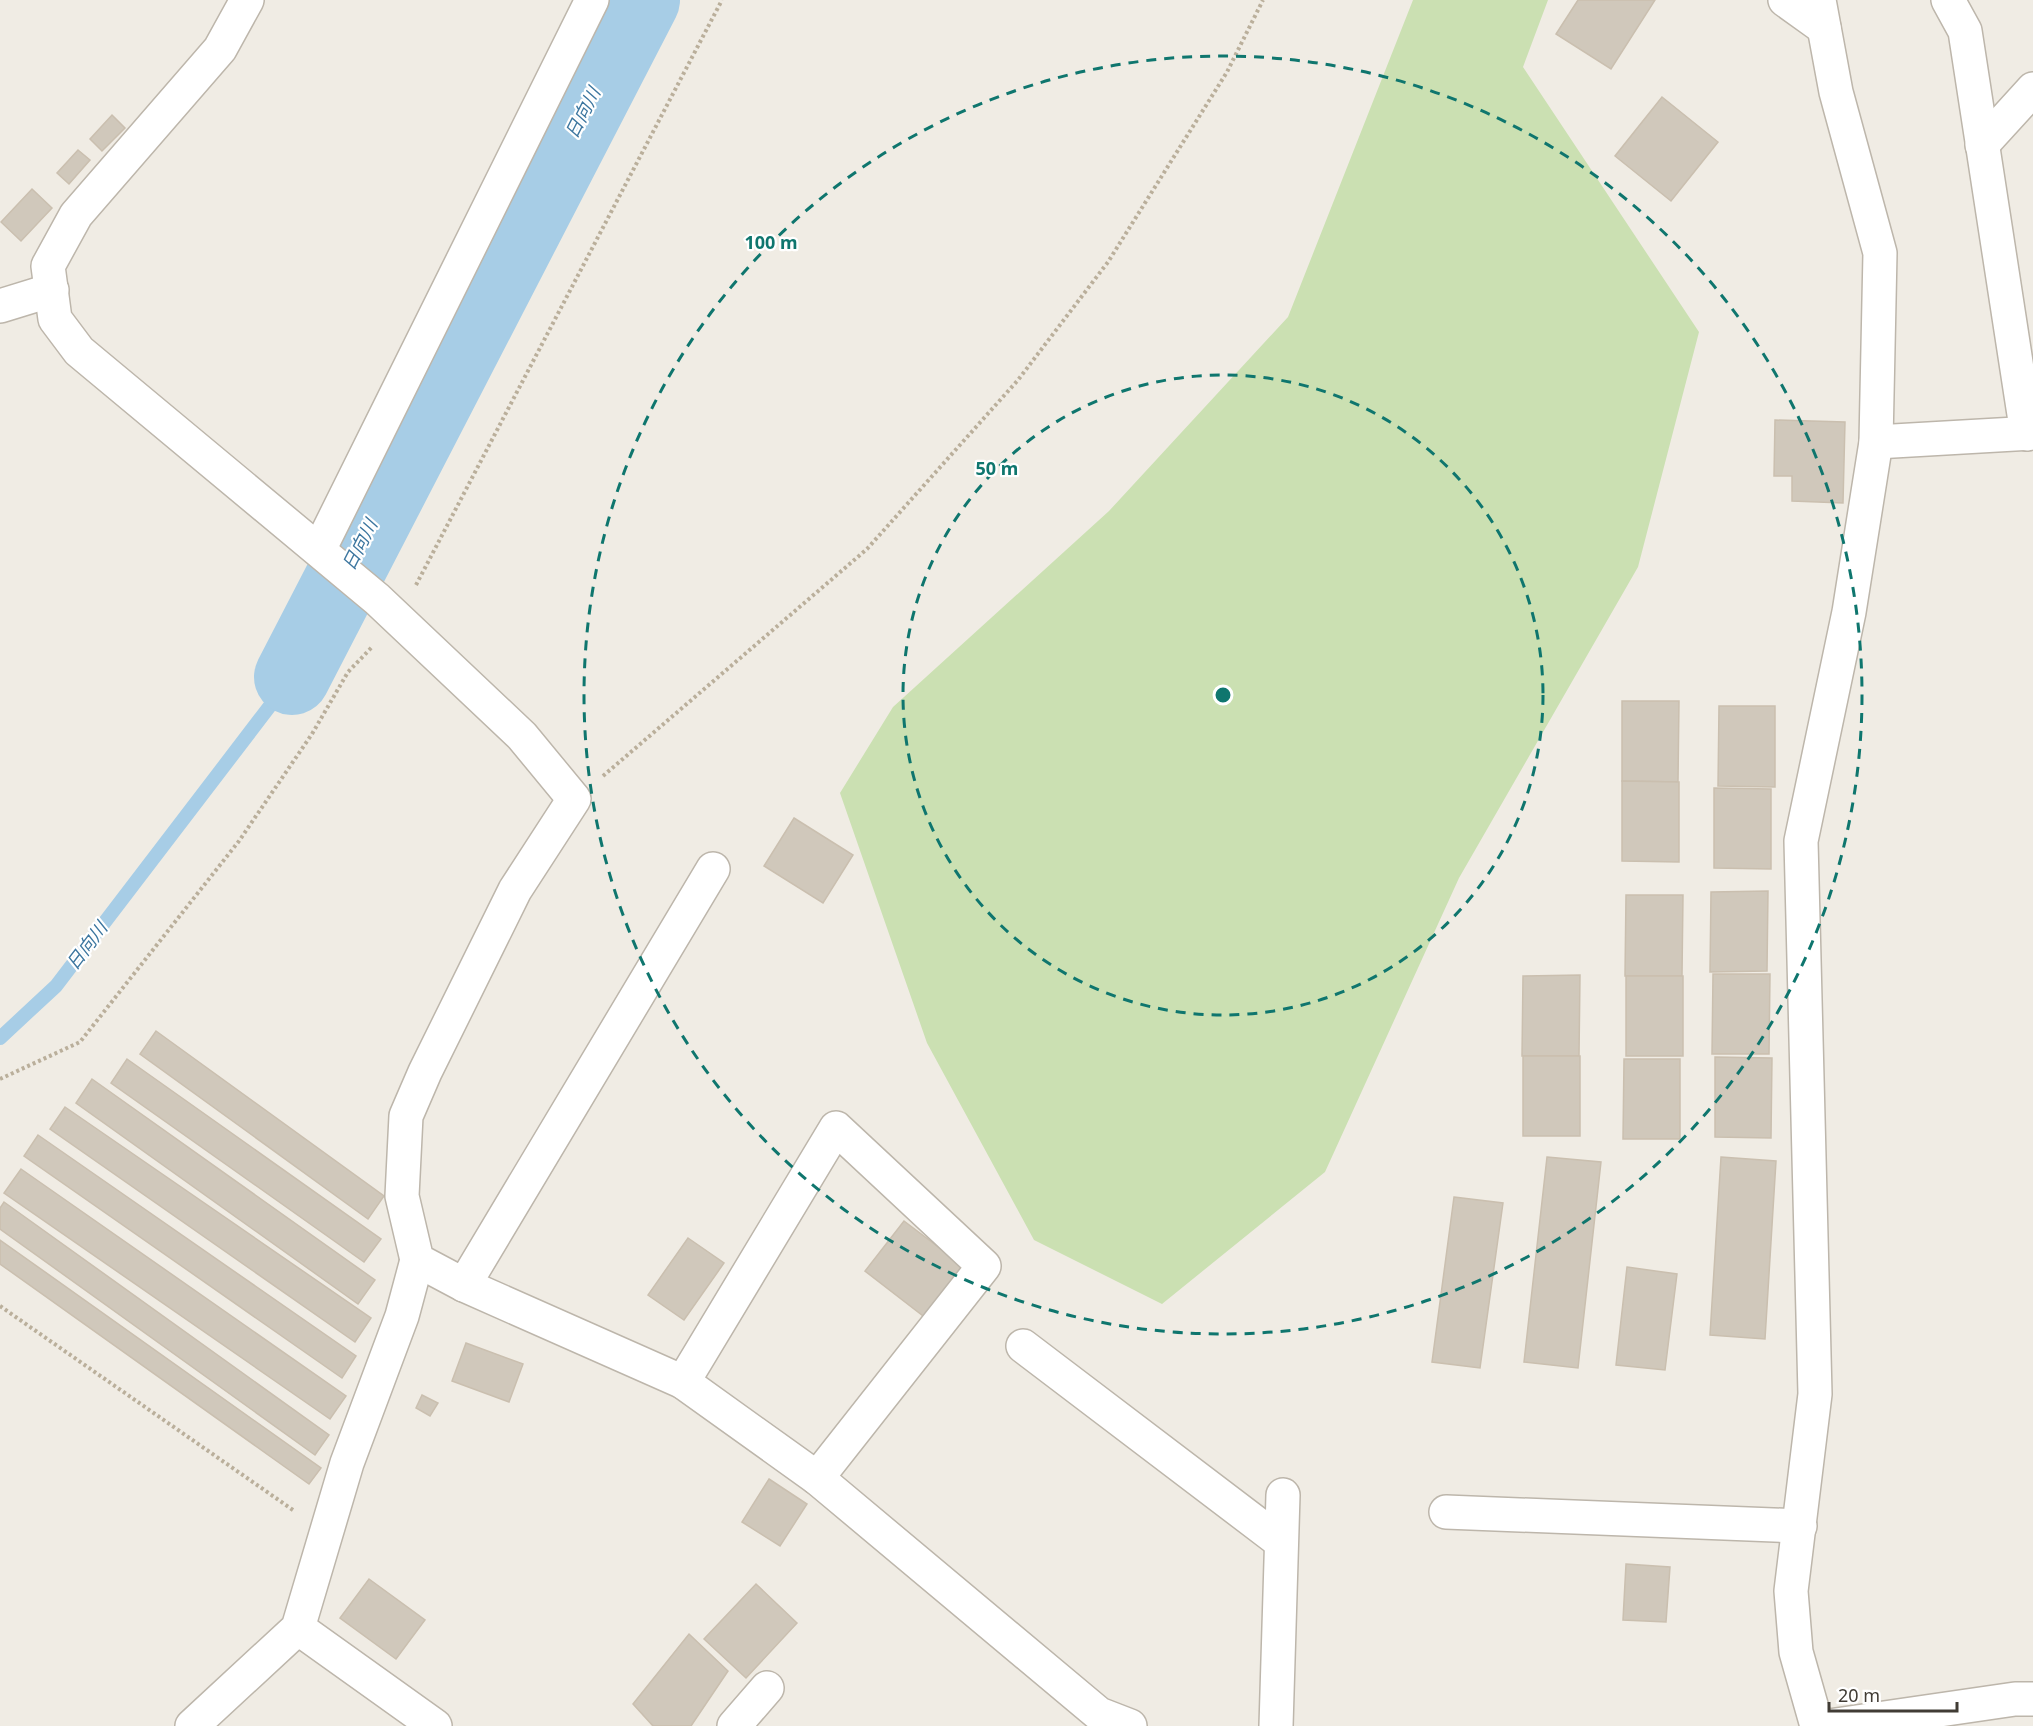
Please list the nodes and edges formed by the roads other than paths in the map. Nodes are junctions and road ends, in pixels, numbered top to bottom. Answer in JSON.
{"nodes":[{"id":1,"x":247,"y":0,"type":"edge"},
{"id":2,"x":592,"y":0,"type":"edge"},
{"id":3,"x":1785,"y":0,"type":"edge"},
{"id":4,"x":1948,"y":0,"type":"edge"},
{"id":5,"x":1822,"y":14,"type":"edge"},
{"id":6,"x":2033,"y":89,"type":"edge"},
{"id":7,"x":1982,"y":145,"type":"junction"},
{"id":8,"x":52,"y":290,"type":"junction"},
{"id":9,"x":0,"y":306,"type":"edge"},
{"id":10,"x":2030,"y":434,"type":"edge"},
{"id":11,"x":1876,"y":442,"type":"junction"},
{"id":12,"x":318,"y":550,"type":"junction"},
{"id":13,"x":713,"y":869,"type":"dead end"},
{"id":14,"x":417,"y":1260,"type":"junction"},
{"id":15,"x":464,"y":1285,"type":"junction"},
{"id":16,"x":1023,"y":1346,"type":"dead end"},
{"id":17,"x":683,"y":1382,"type":"junction"},
{"id":18,"x":817,"y":1478,"type":"junction"},
{"id":19,"x":1283,"y":1495,"type":"dead end"},
{"id":20,"x":1446,"y":1512,"type":"dead end"},
{"id":21,"x":1800,"y":1526,"type":"junction"},
{"id":22,"x":1281,"y":1542,"type":"junction"},
{"id":23,"x":298,"y":1628,"type":"junction"},
{"id":24,"x":767,"y":1688,"type":"dead end"},
{"id":25,"x":2033,"y":1699,"type":"edge"},
{"id":26,"x":192,"y":1726,"type":"edge"},
{"id":27,"x":435,"y":1726,"type":"edge"},
{"id":28,"x":734,"y":1726,"type":"edge"},
{"id":29,"x":1130,"y":1726,"type":"edge"},
{"id":30,"x":1276,"y":1726,"type":"edge"},
{"id":31,"x":1817,"y":1726,"type":"edge"},
{"id":32,"x":1829,"y":1726,"type":"edge"}],
"edges":[{"from":1,"to":8,"type":"street"},
{"from":2,"to":12,"type":"street"},
{"from":3,"to":5,"type":"street"},
{"from":4,"to":7,"type":"street"},
{"from":5,"to":11,"type":"street"},
{"from":6,"to":7,"type":"street"},
{"from":7,"to":10,"type":"street"},
{"from":8,"to":9,"type":"street"},
{"from":8,"to":12,"type":"street"},
{"from":10,"to":11,"type":"street"},
{"from":11,"to":21,"type":"street"},
{"from":12,"to":14,"type":"street"},
{"from":13,"to":15,"type":"street"},
{"from":14,"to":15,"type":"street"},
{"from":14,"to":23,"type":"street"},
{"from":15,"to":17,"type":"street"},
{"from":16,"to":22,"type":"street"},
{"from":17,"to":18,"type":"street"},
{"from":17,"to":18,"type":"street"},
{"from":18,"to":29,"type":"street"},
{"from":19,"to":22,"type":"street"},
{"from":20,"to":21,"type":"street"},
{"from":21,"to":31,"type":"street"},
{"from":22,"to":30,"type":"street"},
{"from":23,"to":26,"type":"street"},
{"from":23,"to":27,"type":"street"},
{"from":24,"to":28,"type":"street"},
{"from":25,"to":32,"type":"street"}]}
